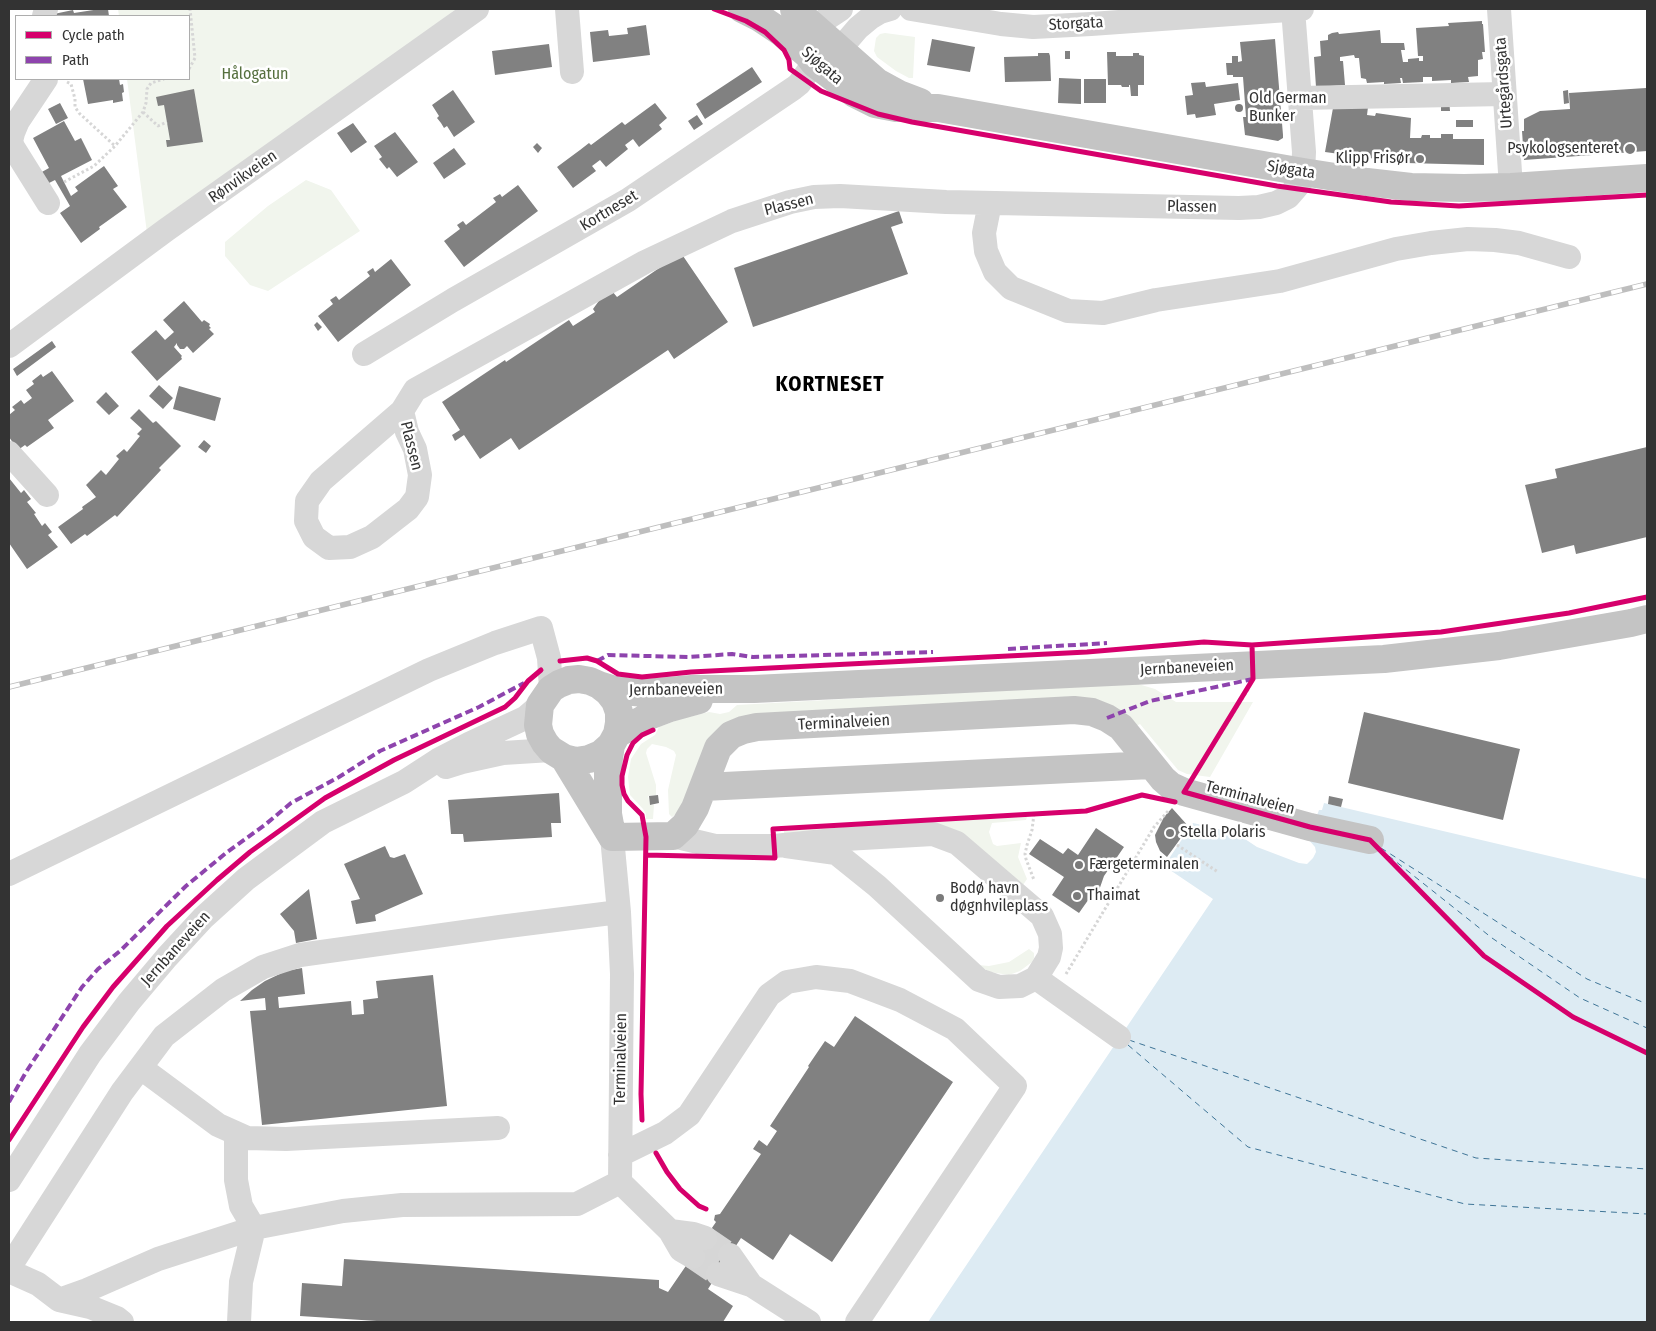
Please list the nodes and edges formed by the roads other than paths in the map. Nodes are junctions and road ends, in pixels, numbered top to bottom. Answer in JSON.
{"nodes":[{"id":1,"x":478,"y":9,"type":"edge"},
{"id":2,"x":567,"y":9,"type":"edge"},
{"id":3,"x":742,"y":9,"type":"edge"},
{"id":4,"x":794,"y":9,"type":"edge"},
{"id":5,"x":841,"y":9,"type":"edge"},
{"id":6,"x":890,"y":9,"type":"edge"},
{"id":7,"x":912,"y":9,"type":"edge"},
{"id":8,"x":1296,"y":9,"type":"edge"},
{"id":9,"x":1499,"y":9,"type":"edge"},
{"id":10,"x":817,"y":28,"type":"junction"},
{"id":11,"x":840,"y":49,"type":"junction"},
{"id":12,"x":814,"y":63,"type":"junction"},
{"id":13,"x":572,"y":72,"type":"dead end"},
{"id":14,"x":45,"y":80,"type":"edge"},
{"id":15,"x":1504,"y":94,"type":"junction"},
{"id":16,"x":1300,"y":98,"type":"junction"},
{"id":17,"x":938,"y":108,"type":"junction"},
{"id":18,"x":1303,"y":172,"type":"junction"},
{"id":19,"x":1647,"y":178,"type":"edge"},
{"id":20,"x":1511,"y":187,"type":"junction"},
{"id":21,"x":48,"y":203,"type":"dead end"},
{"id":22,"x":990,"y":203,"type":"junction"},
{"id":23,"x":1570,"y":257,"type":"dead end"},
{"id":24,"x":9,"y":346,"type":"edge"},
{"id":25,"x":364,"y":354,"type":"dead end"},
{"id":26,"x":402,"y":411,"type":"junction"},
{"id":27,"x":9,"y":453,"type":"edge"},
{"id":28,"x":47,"y":495,"type":"dead end"},
{"id":29,"x":1647,"y":619,"type":"edge"},
{"id":30,"x":599,"y":685,"type":"junction"},
{"id":31,"x":754,"y":689,"type":"junction"},
{"id":32,"x":546,"y":697,"type":"junction"},
{"id":33,"x":614,"y":740,"type":"junction"},
{"id":34,"x":557,"y":754,"type":"junction"},
{"id":35,"x":1151,"y":765,"type":"junction"},
{"id":36,"x":404,"y":782,"type":"junction"},
{"id":37,"x":704,"y":787,"type":"junction"},
{"id":38,"x":673,"y":836,"type":"junction"},
{"id":39,"x":612,"y":837,"type":"junction"},
{"id":40,"x":1370,"y":840,"type":"dead end"},
{"id":41,"x":786,"y":846,"type":"junction"},
{"id":42,"x":9,"y":874,"type":"edge"},
{"id":43,"x":619,"y":912,"type":"junction"},
{"id":44,"x":1036,"y":978,"type":"junction"},
{"id":45,"x":1119,"y":1037,"type":"dead end"},
{"id":46,"x":141,"y":1068,"type":"junction"},
{"id":47,"x":498,"y":1128,"type":"dead end"},
{"id":48,"x":236,"y":1133,"type":"junction"},
{"id":49,"x":620,"y":1156,"type":"junction"},
{"id":50,"x":9,"y":1180,"type":"edge"},
{"id":51,"x":620,"y":1182,"type":"junction"},
{"id":52,"x":254,"y":1228,"type":"junction"},
{"id":53,"x":699,"y":1248,"type":"tunnel mouth"},
{"id":54,"x":724,"y":1265,"type":"tunnel mouth"},
{"id":55,"x":9,"y":1270,"type":"edge"},
{"id":56,"x":59,"y":1300,"type":"junction"},
{"id":57,"x":122,"y":1322,"type":"edge"},
{"id":58,"x":239,"y":1322,"type":"edge"},
{"id":59,"x":809,"y":1322,"type":"edge"},
{"id":60,"x":857,"y":1322,"type":"edge"}],
"edges":[{"from":1,"to":24,"type":"street","name":"Rønvikveien"},
{"from":2,"to":13,"type":"street"},
{"from":3,"to":12,"type":"highway","name":"Sjøgata"},
{"from":4,"to":10,"type":"highway","name":"Sjøgata"},
{"from":5,"to":10,"type":"street"},
{"from":6,"to":11,"type":"street"},
{"from":7,"to":8,"type":"street","name":"Storgata"},
{"from":8,"to":16,"type":"street"},
{"from":9,"to":15,"type":"street","name":"Urtegårdsgata"},
{"from":10,"to":11,"type":"highway","name":"Sjøgata"},
{"from":10,"to":12,"type":"street"},
{"from":11,"to":12,"type":"street","name":"Kortneset"},
{"from":11,"to":17,"type":"highway","name":"Sjøgata"},
{"from":12,"to":17,"type":"highway","name":"Sjøgata"},
{"from":12,"to":25,"type":"street","name":"Kortneset"},
{"from":14,"to":21,"type":"street"},
{"from":15,"to":16,"type":"street"},
{"from":15,"to":20,"type":"street","name":"Urtegårdsgata"},
{"from":16,"to":18,"type":"street"},
{"from":17,"to":18,"type":"highway","name":"Sjøgata"},
{"from":18,"to":20,"type":"highway","name":"Sjøgata"},
{"from":18,"to":22,"type":"street","name":"Plassen"},
{"from":19,"to":20,"type":"highway","name":"Sjøgata"},
{"from":22,"to":23,"type":"street"},
{"from":22,"to":26,"type":"street","name":"Plassen"},
{"from":26,"to":26,"type":"street","name":"Plassen"},
{"from":27,"to":28,"type":"street"},
{"from":29,"to":31,"type":"highway","name":"Jernbaneveien"},
{"from":30,"to":31,"type":"highway","name":"Jernbaneveien"},
{"from":30,"to":32,"type":"highway","name":"Jernbaneveien"},
{"from":30,"to":33,"type":"highway","name":"Jernbaneveien"},
{"from":31,"to":33,"type":"highway","name":"Jernbaneveien"},
{"from":32,"to":34,"type":"highway"},
{"from":32,"to":36,"type":"street","name":"Jernbaneveien"},
{"from":32,"to":42,"type":"street"},
{"from":33,"to":34,"type":"highway","name":"Jernbaneveien"},
{"from":33,"to":39,"type":"highway","name":"Terminalveien"},
{"from":34,"to":36,"type":"street","name":"Jernbaneveien"},
{"from":34,"to":39,"type":"highway","name":"Terminalveien"},
{"from":35,"to":37,"type":"highway"},
{"from":35,"to":37,"type":"highway","name":"Terminalveien"},
{"from":35,"to":40,"type":"highway","name":"Terminalveien"},
{"from":36,"to":50,"type":"street","name":"Jernbaneveien"},
{"from":37,"to":38,"type":"highway","name":"Terminalveien"},
{"from":38,"to":39,"type":"highway"},
{"from":38,"to":41,"type":"street"},
{"from":39,"to":43,"type":"street","name":"Terminalveien"},
{"from":41,"to":44,"type":"street"},
{"from":41,"to":44,"type":"street"},
{"from":43,"to":46,"type":"street"},
{"from":43,"to":49,"type":"street","name":"Terminalveien"},
{"from":44,"to":45,"type":"street"},
{"from":46,"to":48,"type":"street"},
{"from":46,"to":55,"type":"street"},
{"from":47,"to":48,"type":"street"},
{"from":48,"to":52,"type":"street"},
{"from":49,"to":51,"type":"street","name":"Terminalveien"},
{"from":49,"to":60,"type":"street"},
{"from":51,"to":52,"type":"street"},
{"from":51,"to":53,"type":"street"},
{"from":52,"to":56,"type":"street"},
{"from":52,"to":58,"type":"street"},
{"from":54,"to":59,"type":"street"},
{"from":55,"to":56,"type":"street"},
{"from":56,"to":57,"type":"street"}]}
